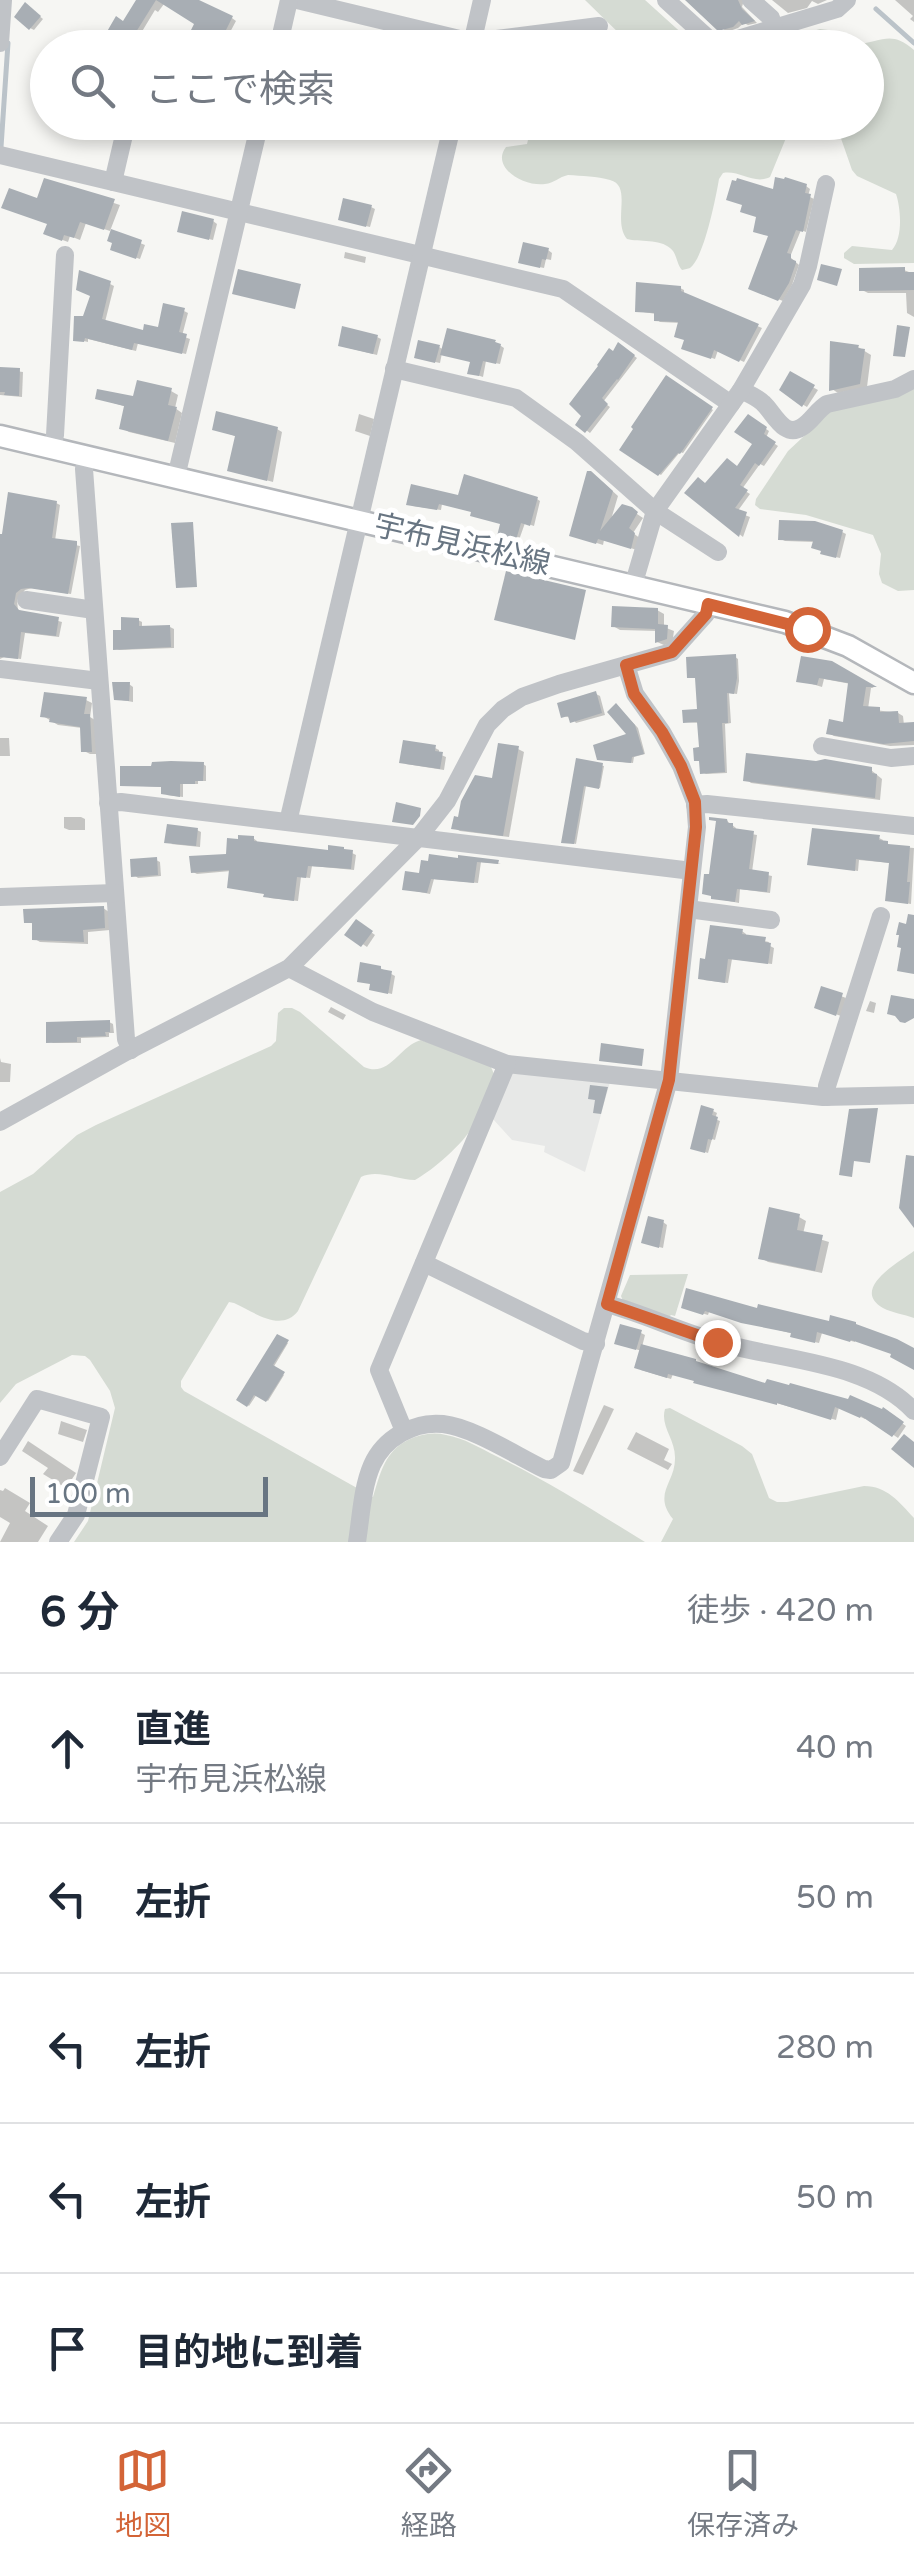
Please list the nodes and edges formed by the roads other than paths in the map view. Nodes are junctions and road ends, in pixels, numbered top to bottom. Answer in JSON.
{"nodes":[{"id":1,"x":3,"y":0,"type":"edge"},
{"id":2,"x":293,"y":0,"type":"edge"},
{"id":3,"x":482,"y":0,"type":"edge"},
{"id":4,"x":666,"y":0,"type":"edge"},
{"id":5,"x":751,"y":0,"type":"edge"},
{"id":6,"x":846,"y":0,"type":"edge"},
{"id":7,"x":599,"y":26,"type":"dead end"},
{"id":8,"x":774,"y":28,"type":"junction"},
{"id":9,"x":284,"y":30,"type":"edge"},
{"id":10,"x":412,"y":30,"type":"edge"},
{"id":11,"x":475,"y":30,"type":"edge"},
{"id":12,"x":572,"y":30,"type":"edge"},
{"id":13,"x":699,"y":30,"type":"edge"},
{"id":14,"x":767,"y":30,"type":"edge"},
{"id":15,"x":0,"y":43,"type":"edge"},
{"id":16,"x":122,"y":140,"type":"edge"},
{"id":17,"x":256,"y":140,"type":"edge"},
{"id":18,"x":449,"y":140,"type":"edge"},
{"id":19,"x":0,"y":156,"type":"edge"},
{"id":20,"x":114,"y":182,"type":"junction"},
{"id":21,"x":826,"y":184,"type":"dead end"},
{"id":22,"x":239,"y":212,"type":"junction"},
{"id":23,"x":66,"y":255,"type":"dead end"},
{"id":24,"x":421,"y":255,"type":"junction"},
{"id":25,"x":394,"y":369,"type":"junction"},
{"id":26,"x":914,"y":379,"type":"edge"},
{"id":27,"x":736,"y":397,"type":"junction"},
{"id":28,"x":0,"y":436,"type":"edge"},
{"id":29,"x":52,"y":448,"type":"junction"},
{"id":30,"x":87,"y":456,"type":"junction"},
{"id":31,"x":176,"y":477,"type":"junction"},
{"id":32,"x":655,"y":512,"type":"junction"},
{"id":33,"x":358,"y":521,"type":"junction"},
{"id":34,"x":718,"y":552,"type":"dead end"},
{"id":35,"x":633,"y":586,"type":"junction"},
{"id":36,"x":26,"y":600,"type":"dead end"},
{"id":37,"x":708,"y":604,"type":"junction"},
{"id":38,"x":94,"y":610,"type":"junction"},
{"id":39,"x":626,"y":665,"type":"junction"},
{"id":40,"x":0,"y":669,"type":"edge"},
{"id":41,"x":100,"y":681,"type":"junction"},
{"id":42,"x":914,"y":683,"type":"edge"},
{"id":43,"x":822,"y":746,"type":"dead end"},
{"id":44,"x":914,"y":756,"type":"edge"},
{"id":45,"x":108,"y":803,"type":"junction"},
{"id":46,"x":695,"y":805,"type":"junction"},
{"id":47,"x":288,"y":822,"type":"junction"},
{"id":48,"x":914,"y":826,"type":"edge"},
{"id":49,"x":418,"y":838,"type":"junction"},
{"id":50,"x":692,"y":871,"type":"junction"},
{"id":51,"x":115,"y":893,"type":"junction"},
{"id":52,"x":0,"y":897,"type":"edge"},
{"id":53,"x":688,"y":909,"type":"junction"},
{"id":54,"x":881,"y":916,"type":"dead end"},
{"id":55,"x":771,"y":920,"type":"dead end"},
{"id":56,"x":289,"y":968,"type":"junction"},
{"id":57,"x":131,"y":1050,"type":"junction"},
{"id":58,"x":508,"y":1064,"type":"junction"},
{"id":59,"x":669,"y":1080,"type":"junction"},
{"id":60,"x":914,"y":1095,"type":"edge"},
{"id":61,"x":827,"y":1097,"type":"junction"},
{"id":62,"x":0,"y":1122,"type":"edge"},
{"id":63,"x":424,"y":1263,"type":"junction"},
{"id":64,"x":607,"y":1304,"type":"junction"},
{"id":65,"x":596,"y":1344,"type":"junction"},
{"id":66,"x":914,"y":1411,"type":"edge"},
{"id":67,"x":404,"y":1431,"type":"junction"},
{"id":68,"x":0,"y":1457,"type":"edge"},
{"id":69,"x":58,"y":1542,"type":"edge"},
{"id":70,"x":356,"y":1542,"type":"edge"}],
"edges":[{"from":1,"to":15,"type":"street"},
{"from":2,"to":9,"type":"street"},
{"from":2,"to":10,"type":"street"},
{"from":3,"to":11,"type":"street"},
{"from":4,"to":13,"type":"street"},
{"from":5,"to":8,"type":"street"},
{"from":6,"to":8,"type":"street"},
{"from":7,"to":12,"type":"street"},
{"from":8,"to":14,"type":"street"},
{"from":16,"to":20,"type":"street"},
{"from":17,"to":22,"type":"street"},
{"from":18,"to":24,"type":"street"},
{"from":19,"to":20,"type":"street"},
{"from":20,"to":22,"type":"street"},
{"from":21,"to":27,"type":"street"},
{"from":22,"to":24,"type":"street"},
{"from":22,"to":31,"type":"street"},
{"from":23,"to":29,"type":"street"},
{"from":24,"to":25,"type":"street"},
{"from":24,"to":27,"type":"street"},
{"from":25,"to":32,"type":"street"},
{"from":25,"to":33,"type":"street"},
{"from":26,"to":27,"type":"street"},
{"from":27,"to":32,"type":"street"},
{"from":28,"to":29,"type":"main road","name":"宇布見浜松線"},
{"from":29,"to":30,"type":"main road","name":"宇布見浜松線"},
{"from":30,"to":31,"type":"main road","name":"宇布見浜松線"},
{"from":30,"to":38,"type":"street"},
{"from":31,"to":33,"type":"main road","name":"宇布見浜松線"},
{"from":32,"to":34,"type":"street"},
{"from":32,"to":35,"type":"street"},
{"from":33,"to":35,"type":"main road","name":"宇布見浜松線"},
{"from":33,"to":47,"type":"street"},
{"from":35,"to":37,"type":"main road","name":"宇布見浜松線"},
{"from":36,"to":38,"type":"street"},
{"from":37,"to":39,"type":"street"},
{"from":37,"to":42,"type":"main road","name":"宇布見浜松線"},
{"from":38,"to":41,"type":"street"},
{"from":39,"to":46,"type":"street"},
{"from":39,"to":49,"type":"street"},
{"from":40,"to":41,"type":"street"},
{"from":41,"to":45,"type":"street"},
{"from":43,"to":44,"type":"street"},
{"from":45,"to":47,"type":"street"},
{"from":45,"to":51,"type":"street"},
{"from":46,"to":48,"type":"street"},
{"from":46,"to":50,"type":"street"},
{"from":47,"to":49,"type":"street"},
{"from":49,"to":50,"type":"street"},
{"from":49,"to":56,"type":"street"},
{"from":50,"to":53,"type":"street"},
{"from":51,"to":52,"type":"street"},
{"from":51,"to":57,"type":"street"},
{"from":53,"to":55,"type":"street"},
{"from":53,"to":59,"type":"street"},
{"from":54,"to":61,"type":"street"},
{"from":56,"to":57,"type":"street"},
{"from":56,"to":58,"type":"street"},
{"from":57,"to":62,"type":"street"},
{"from":58,"to":59,"type":"street"},
{"from":58,"to":63,"type":"street"},
{"from":59,"to":61,"type":"street"},
{"from":59,"to":64,"type":"street"},
{"from":60,"to":61,"type":"street"},
{"from":63,"to":65,"type":"street"},
{"from":63,"to":67,"type":"street"},
{"from":64,"to":65,"type":"street"},
{"from":64,"to":66,"type":"street"},
{"from":65,"to":67,"type":"street"},
{"from":67,"to":70,"type":"street"},
{"from":68,"to":69,"type":"street"}]}
